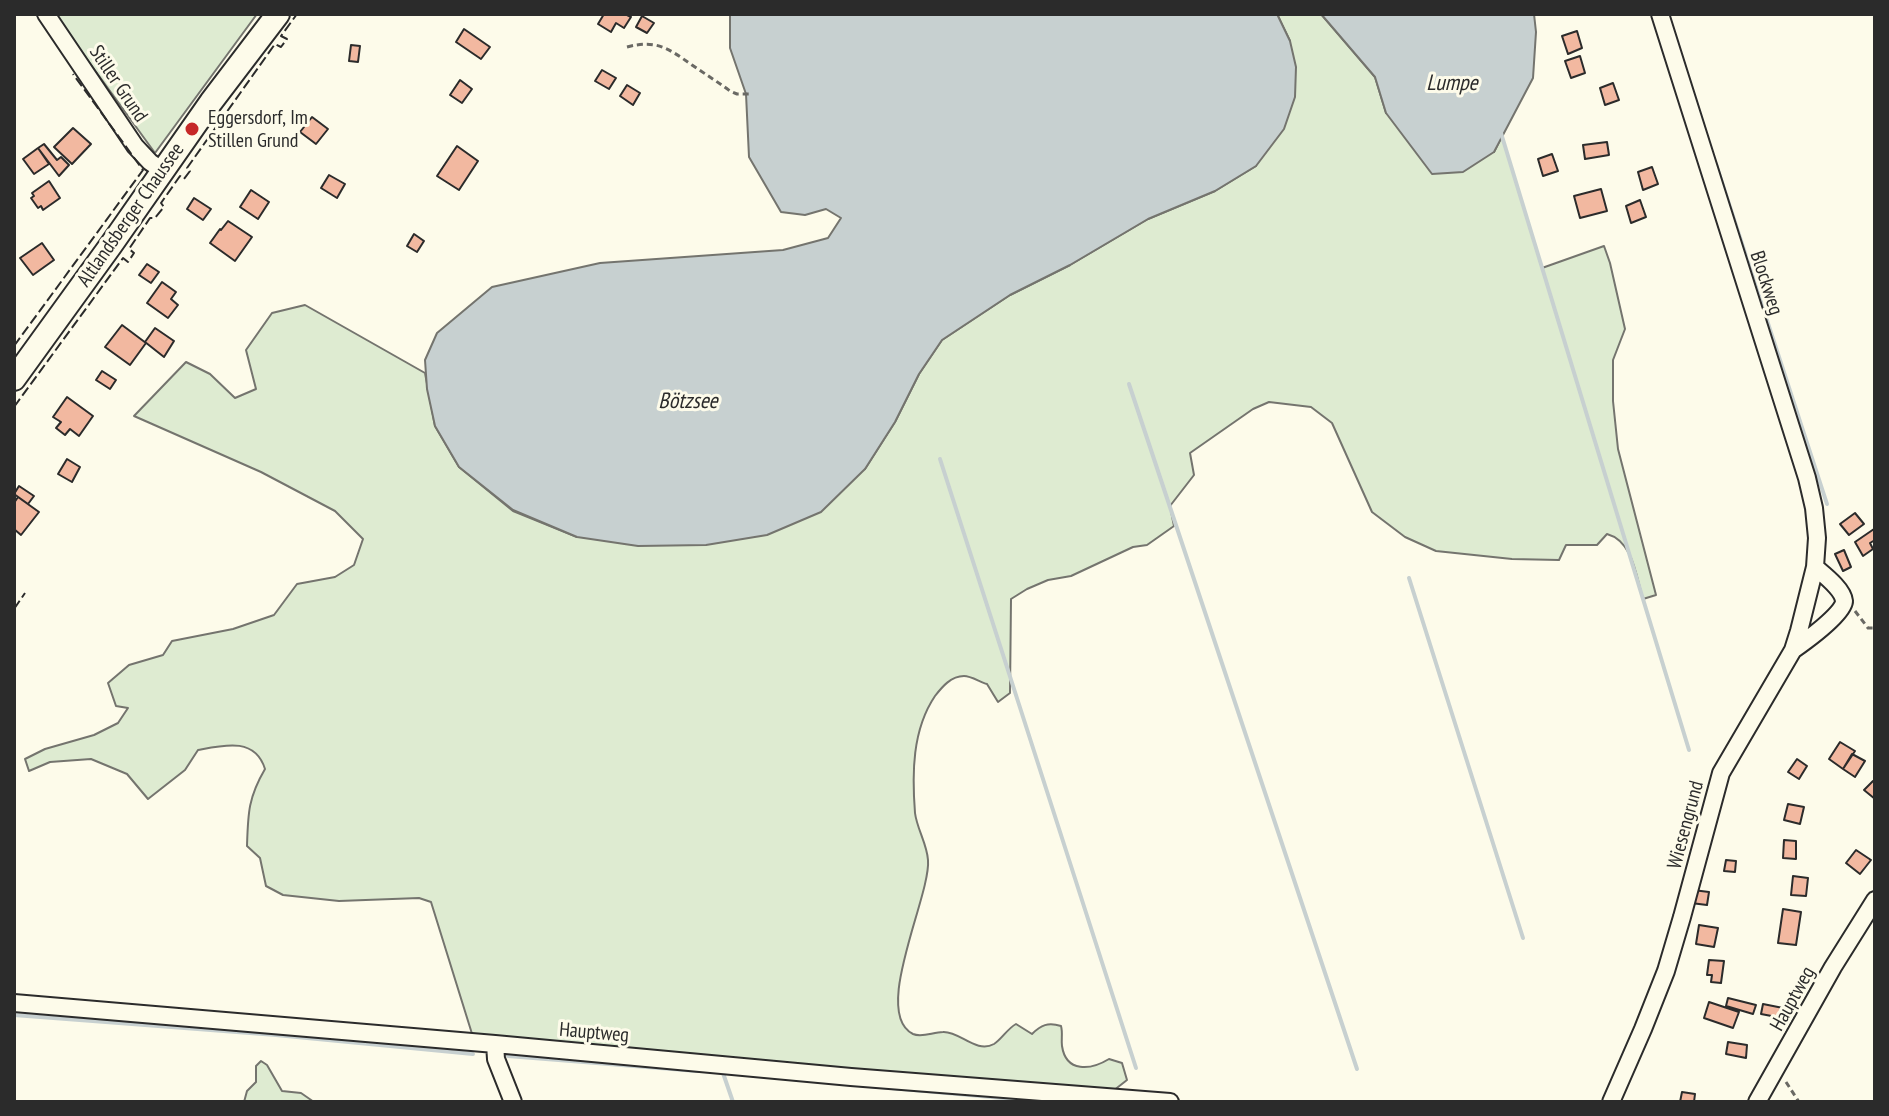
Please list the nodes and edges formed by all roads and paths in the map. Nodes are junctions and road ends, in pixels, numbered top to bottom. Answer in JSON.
{"nodes":[{"id":1,"x":46,"y":14,"type":"edge"},
{"id":2,"x":278,"y":14,"type":"edge"},
{"id":3,"x":1660,"y":14,"type":"edge"},
{"id":4,"x":627,"y":47,"type":"dead end"},
{"id":5,"x":750,"y":94,"type":"dead end"},
{"id":6,"x":163,"y":171,"type":"junction"},
{"id":7,"x":14,"y":379,"type":"edge"},
{"id":8,"x":1815,"y":567,"type":"junction"},
{"id":9,"x":1844,"y":600,"type":"junction"},
{"id":10,"x":1875,"y":628,"type":"edge"},
{"id":11,"x":1793,"y":650,"type":"junction"},
{"id":12,"x":1875,"y":900,"type":"edge"},
{"id":13,"x":14,"y":1003,"type":"edge"},
{"id":14,"x":495,"y":1044,"type":"junction"},
{"id":15,"x":1774,"y":1075,"type":"junction"},
{"id":16,"x":513,"y":1102,"type":"edge"},
{"id":17,"x":1170,"y":1102,"type":"edge"},
{"id":18,"x":1611,"y":1102,"type":"edge"},
{"id":19,"x":1757,"y":1102,"type":"edge"},
{"id":20,"x":1799,"y":1102,"type":"edge"}],
"edges":[{"from":1,"to":6,"type":"street","name":"Stiller Grund"},
{"from":2,"to":6,"type":"main road","name":"Altlandsberger Chaussee"},
{"from":3,"to":8,"type":"street","name":"Blockweg"},
{"from":4,"to":5,"type":"path"},
{"from":6,"to":7,"type":"main road","name":"Altlandsberger Chaussee"},
{"from":8,"to":9,"type":"street"},
{"from":8,"to":11,"type":"street","name":"Wiesengrund"},
{"from":9,"to":10,"type":"path"},
{"from":9,"to":11,"type":"street"},
{"from":11,"to":18,"type":"street","name":"Wiesengrund"},
{"from":12,"to":15,"type":"street","name":"Hauptweg"},
{"from":13,"to":14,"type":"street","name":"Hauptweg"},
{"from":14,"to":16,"type":"street"},
{"from":14,"to":17,"type":"street","name":"Hauptweg"},
{"from":15,"to":19,"type":"street","name":"Hauptweg"},
{"from":15,"to":20,"type":"path"}]}
